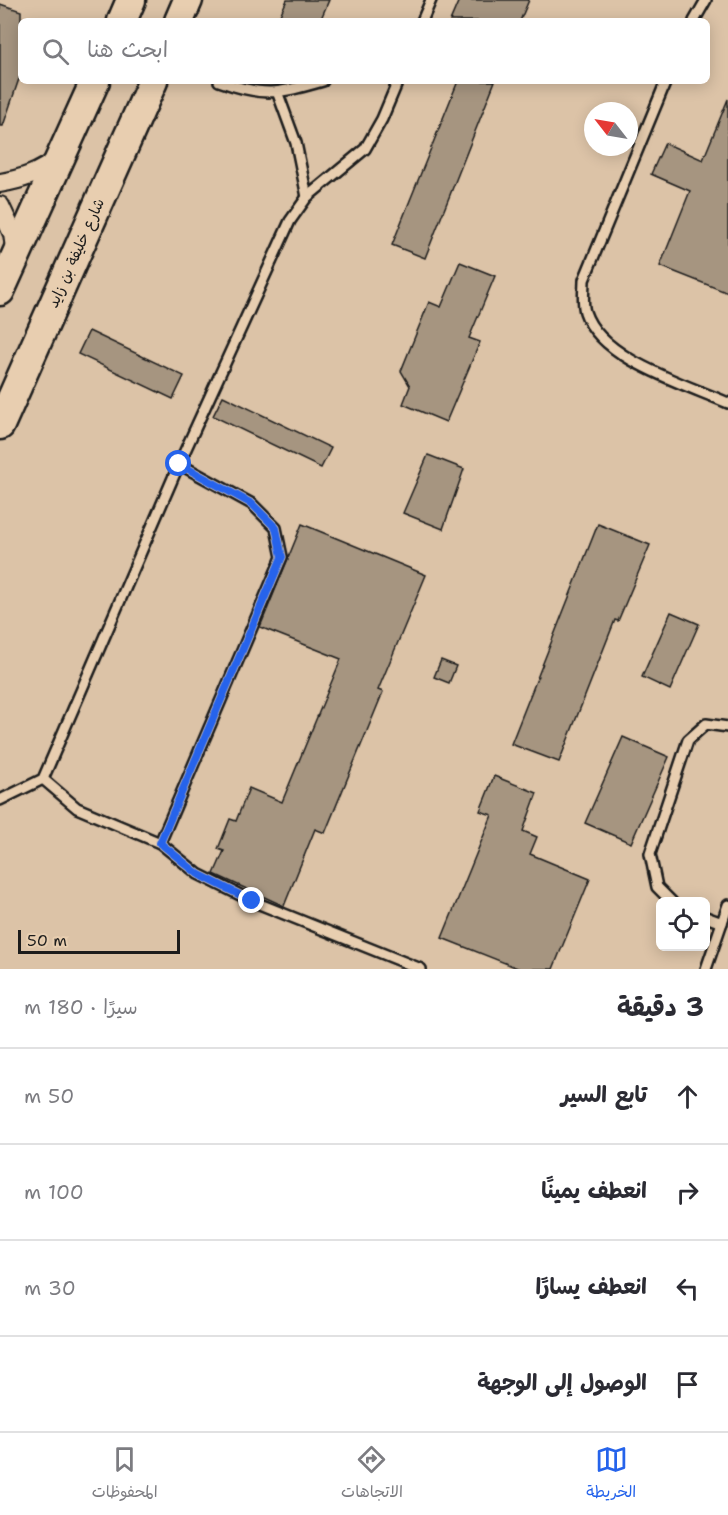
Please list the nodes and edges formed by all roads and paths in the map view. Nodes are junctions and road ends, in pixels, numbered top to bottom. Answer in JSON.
{"nodes":[{"id":1,"x":131,"y":0,"type":"edge"},
{"id":2,"x":188,"y":0,"type":"edge"},
{"id":3,"x":431,"y":0,"type":"edge"},
{"id":4,"x":706,"y":0,"type":"edge"},
{"id":5,"x":123,"y":18,"type":"edge"},
{"id":6,"x":180,"y":18,"type":"edge"},
{"id":7,"x":423,"y":18,"type":"edge"},
{"id":8,"x":696,"y":18,"type":"edge"},
{"id":9,"x":94,"y":84,"type":"edge"},
{"id":10,"x":152,"y":84,"type":"edge"},
{"id":11,"x":227,"y":84,"type":"edge"},
{"id":12,"x":312,"y":84,"type":"edge"},
{"id":13,"x":397,"y":84,"type":"edge"},
{"id":14,"x":665,"y":84,"type":"edge"},
{"id":15,"x":278,"y":94,"type":"junction"},
{"id":16,"x":62,"y":156,"type":"junction"},
{"id":17,"x":0,"y":183,"type":"edge"},
{"id":18,"x":307,"y":197,"type":"junction"},
{"id":19,"x":0,"y":206,"type":"edge"},
{"id":20,"x":16,"y":255,"type":"junction"},
{"id":21,"x":0,"y":291,"type":"edge"},
{"id":22,"x":728,"y":403,"type":"edge"},
{"id":23,"x":0,"y":426,"type":"edge"},
{"id":24,"x":179,"y":464,"type":"junction"},
{"id":25,"x":728,"y":727,"type":"edge"},
{"id":26,"x":43,"y":779,"type":"junction"},
{"id":27,"x":0,"y":800,"type":"edge"},
{"id":28,"x":160,"y":843,"type":"junction"},
{"id":29,"x":667,"y":897,"type":"edge"},
{"id":30,"x":728,"y":905,"type":"edge"},
{"id":31,"x":710,"y":919,"type":"edge"},
{"id":32,"x":722,"y":923,"type":"junction"},
{"id":33,"x":416,"y":968,"type":"edge"},
{"id":34,"x":706,"y":969,"type":"edge"}],
"edges":[{"from":1,"to":5,"type":"main road"},
{"from":2,"to":6,"type":"main road"},
{"from":3,"to":7,"type":"lane"},
{"from":4,"to":8,"type":"lane"},
{"from":9,"to":16,"type":"main road"},
{"from":10,"to":23,"type":"main road","name":"شارع خليفة بن زايد"},
{"from":11,"to":15,"type":"lane"},
{"from":12,"to":15,"type":"lane"},
{"from":13,"to":18,"type":"lane"},
{"from":14,"to":22,"type":"lane"},
{"from":15,"to":18,"type":"lane"},
{"from":16,"to":17,"type":"street"},
{"from":16,"to":20,"type":"main road"},
{"from":18,"to":24,"type":"lane"},
{"from":19,"to":20,"type":"street"},
{"from":20,"to":21,"type":"main road"},
{"from":24,"to":26,"type":"lane"},
{"from":24,"to":28,"type":"lane"},
{"from":25,"to":29,"type":"lane"},
{"from":26,"to":27,"type":"lane"},
{"from":26,"to":28,"type":"lane"},
{"from":28,"to":33,"type":"lane"},
{"from":30,"to":32,"type":"lane"},
{"from":31,"to":32,"type":"lane"},
{"from":32,"to":34,"type":"lane"}]}
